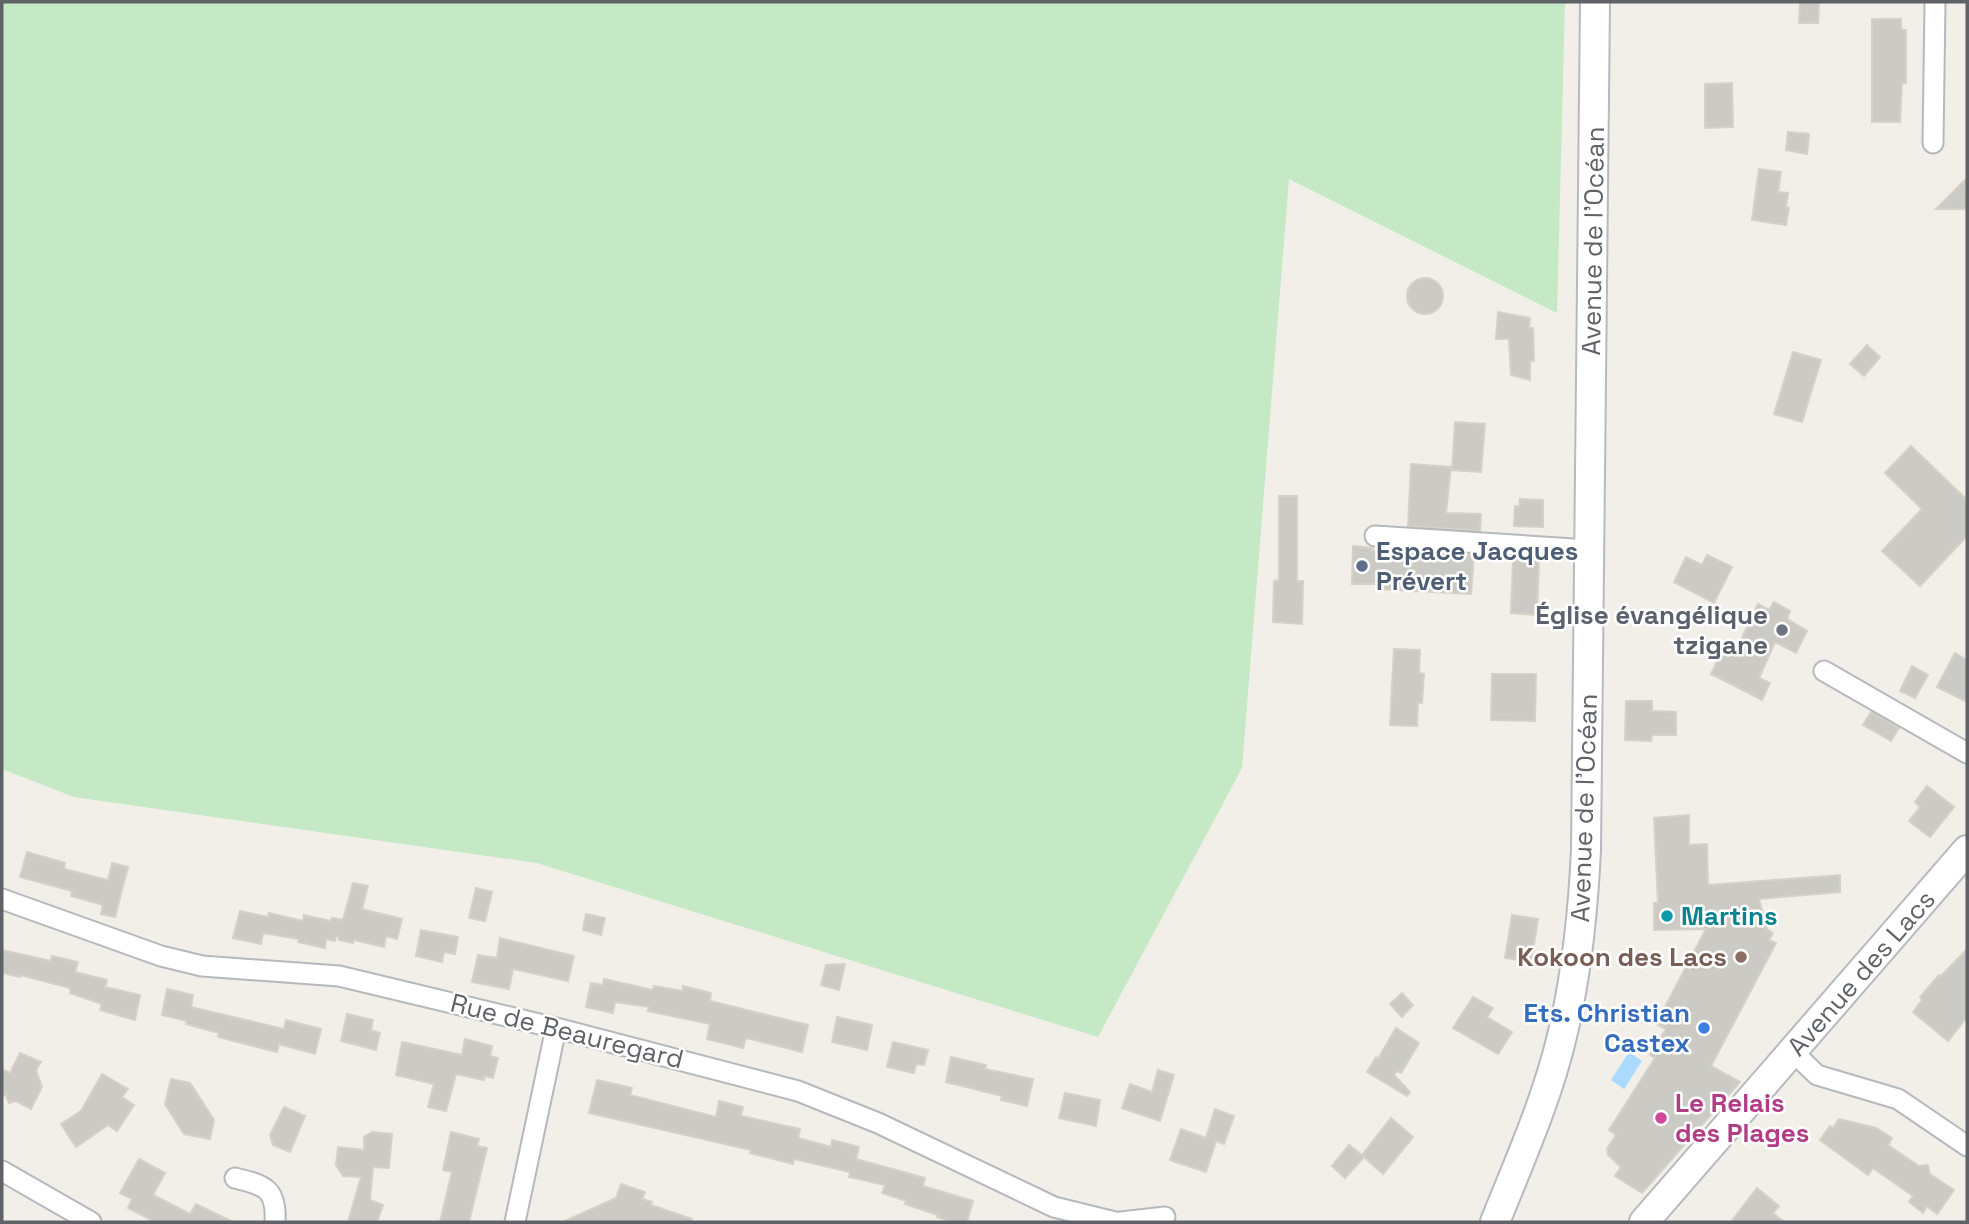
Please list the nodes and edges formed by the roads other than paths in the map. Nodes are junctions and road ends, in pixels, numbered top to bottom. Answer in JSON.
{"nodes":[{"id":1,"x":1595,"y":2,"type":"edge"},
{"id":2,"x":1935,"y":2,"type":"edge"},
{"id":3,"x":1933,"y":143,"type":"dead end"},
{"id":4,"x":1375,"y":536,"type":"dead end"},
{"id":5,"x":1589,"y":550,"type":"junction"},
{"id":6,"x":1824,"y":671,"type":"dead end"},
{"id":7,"x":1967,"y":752,"type":"edge"},
{"id":8,"x":1967,"y":850,"type":"edge"},
{"id":9,"x":2,"y":899,"type":"edge"},
{"id":10,"x":556,"y":1028,"type":"junction"},
{"id":11,"x":1793,"y":1052,"type":"junction"},
{"id":12,"x":1967,"y":1146,"type":"edge"},
{"id":13,"x":2,"y":1171,"type":"edge"},
{"id":14,"x":235,"y":1178,"type":"dead end"},
{"id":15,"x":1165,"y":1217,"type":"dead end"},
{"id":16,"x":91,"y":1222,"type":"edge"},
{"id":17,"x":275,"y":1222,"type":"edge"},
{"id":18,"x":516,"y":1222,"type":"edge"},
{"id":19,"x":1115,"y":1222,"type":"edge"},
{"id":20,"x":1121,"y":1222,"type":"edge"},
{"id":21,"x":1495,"y":1222,"type":"edge"},
{"id":22,"x":1644,"y":1222,"type":"edge"}],
"edges":[{"from":1,"to":5,"type":"main road","name":"Avenue de l'Océan"},
{"from":2,"to":3,"type":"street"},
{"from":4,"to":5,"type":"street"},
{"from":5,"to":21,"type":"main road","name":"Avenue de l'Océan"},
{"from":6,"to":7,"type":"street"},
{"from":8,"to":11,"type":"main road","name":"Avenue des Lacs"},
{"from":9,"to":10,"type":"street","name":"Rue de Beauregard"},
{"from":10,"to":18,"type":"street"},
{"from":10,"to":19,"type":"street","name":"Rue de Beauregard"},
{"from":11,"to":12,"type":"street"},
{"from":11,"to":22,"type":"main road","name":"Avenue des Lacs"},
{"from":13,"to":16,"type":"street"},
{"from":14,"to":17,"type":"street"},
{"from":15,"to":20,"type":"street"}]}
